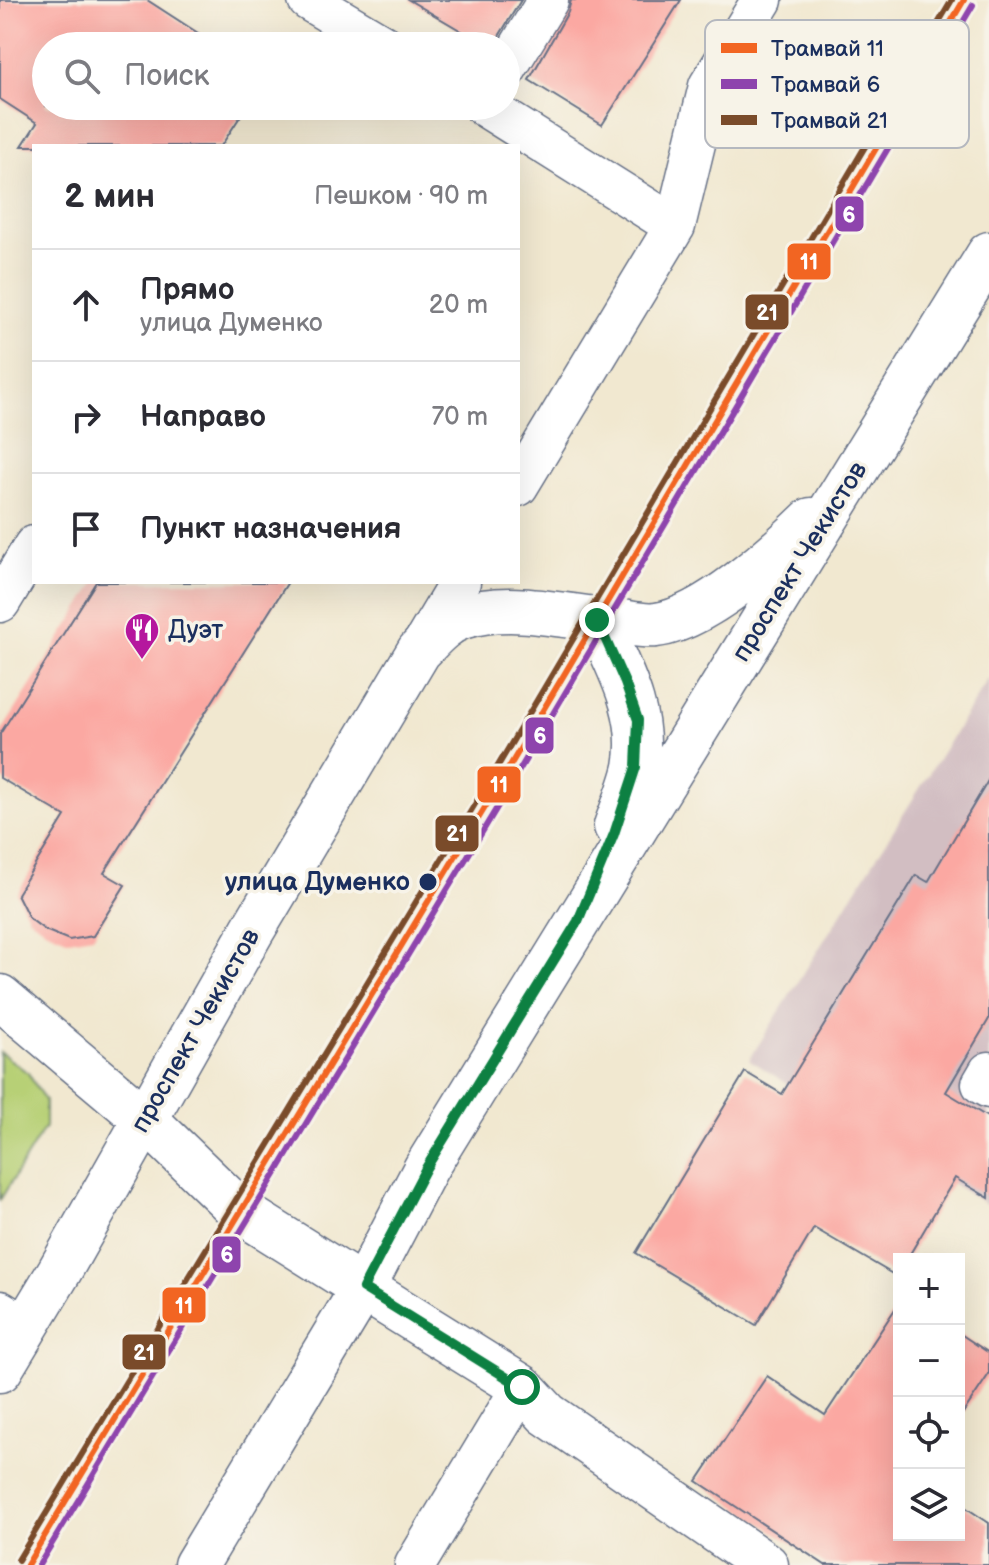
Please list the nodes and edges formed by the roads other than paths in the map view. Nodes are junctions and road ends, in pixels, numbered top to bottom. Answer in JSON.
{"nodes":[{"id":1,"x":308,"y":0,"type":"edge"},
{"id":2,"x":548,"y":0,"type":"edge"},
{"id":3,"x":762,"y":0,"type":"edge"},
{"id":4,"x":750,"y":20,"type":"edge"},
{"id":5,"x":362,"y":32,"type":"edge"},
{"id":6,"x":520,"y":46,"type":"edge"},
{"id":7,"x":705,"y":102,"type":"edge"},
{"id":8,"x":506,"y":120,"type":"edge"},
{"id":9,"x":675,"y":226,"type":"junction"},
{"id":10,"x":989,"y":254,"type":"edge"},
{"id":11,"x":869,"y":451,"type":"junction"},
{"id":12,"x":520,"y":483,"type":"edge"},
{"id":13,"x":32,"y":549,"type":"edge"},
{"id":14,"x":459,"y":584,"type":"edge"},
{"id":15,"x":0,"y":602,"type":"edge"},
{"id":16,"x":597,"y":620,"type":"junction"},
{"id":17,"x":419,"y":651,"type":"junction"},
{"id":18,"x":578,"y":921,"type":"junction"},
{"id":19,"x":0,"y":997,"type":"edge"},
{"id":20,"x":989,"y":1072,"type":"edge"},
{"id":21,"x":989,"y":1088,"type":"edge"},
{"id":22,"x":146,"y":1120,"type":"junction"},
{"id":23,"x":363,"y":1288,"type":"junction"},
{"id":24,"x":13,"y":1319,"type":"edge"},
{"id":25,"x":0,"y":1370,"type":"edge"},
{"id":26,"x":522,"y":1387,"type":"junction"},
{"id":27,"x":196,"y":1565,"type":"edge"},
{"id":28,"x":415,"y":1565,"type":"edge"},
{"id":29,"x":766,"y":1565,"type":"edge"}],
"edges":[{"from":1,"to":5,"type":"lane"},
{"from":2,"to":6,"type":"lane"},
{"from":3,"to":4,"type":"lane"},
{"from":7,"to":9,"type":"lane"},
{"from":8,"to":9,"type":"lane"},
{"from":9,"to":12,"type":"lane"},
{"from":10,"to":11,"type":"main road"},
{"from":11,"to":16,"type":"main road","name":"проспект Чекистов"},
{"from":11,"to":18,"type":"main road","name":"проспект Чекистов"},
{"from":13,"to":15,"type":"lane"},
{"from":14,"to":17,"type":"lane"},
{"from":16,"to":17,"type":"main road","name":"проспект Чекистов"},
{"from":16,"to":18,"type":"main road","name":"проспект Чекистов"},
{"from":17,"to":22,"type":"main road","name":"проспект Чекистов"},
{"from":18,"to":23,"type":"main road","name":"проспект Чекистов"},
{"from":19,"to":22,"type":"main road"},
{"from":20,"to":21,"type":"lane"},
{"from":22,"to":23,"type":"main road"},
{"from":22,"to":24,"type":"main road","name":"проспект Чекистов"},
{"from":23,"to":26,"type":"main road"},
{"from":23,"to":27,"type":"main road","name":"проспект Чекистов"},
{"from":24,"to":25,"type":"main road","name":"проспект Чекистов"},
{"from":26,"to":28,"type":"lane"},
{"from":26,"to":29,"type":"main road"}]}
